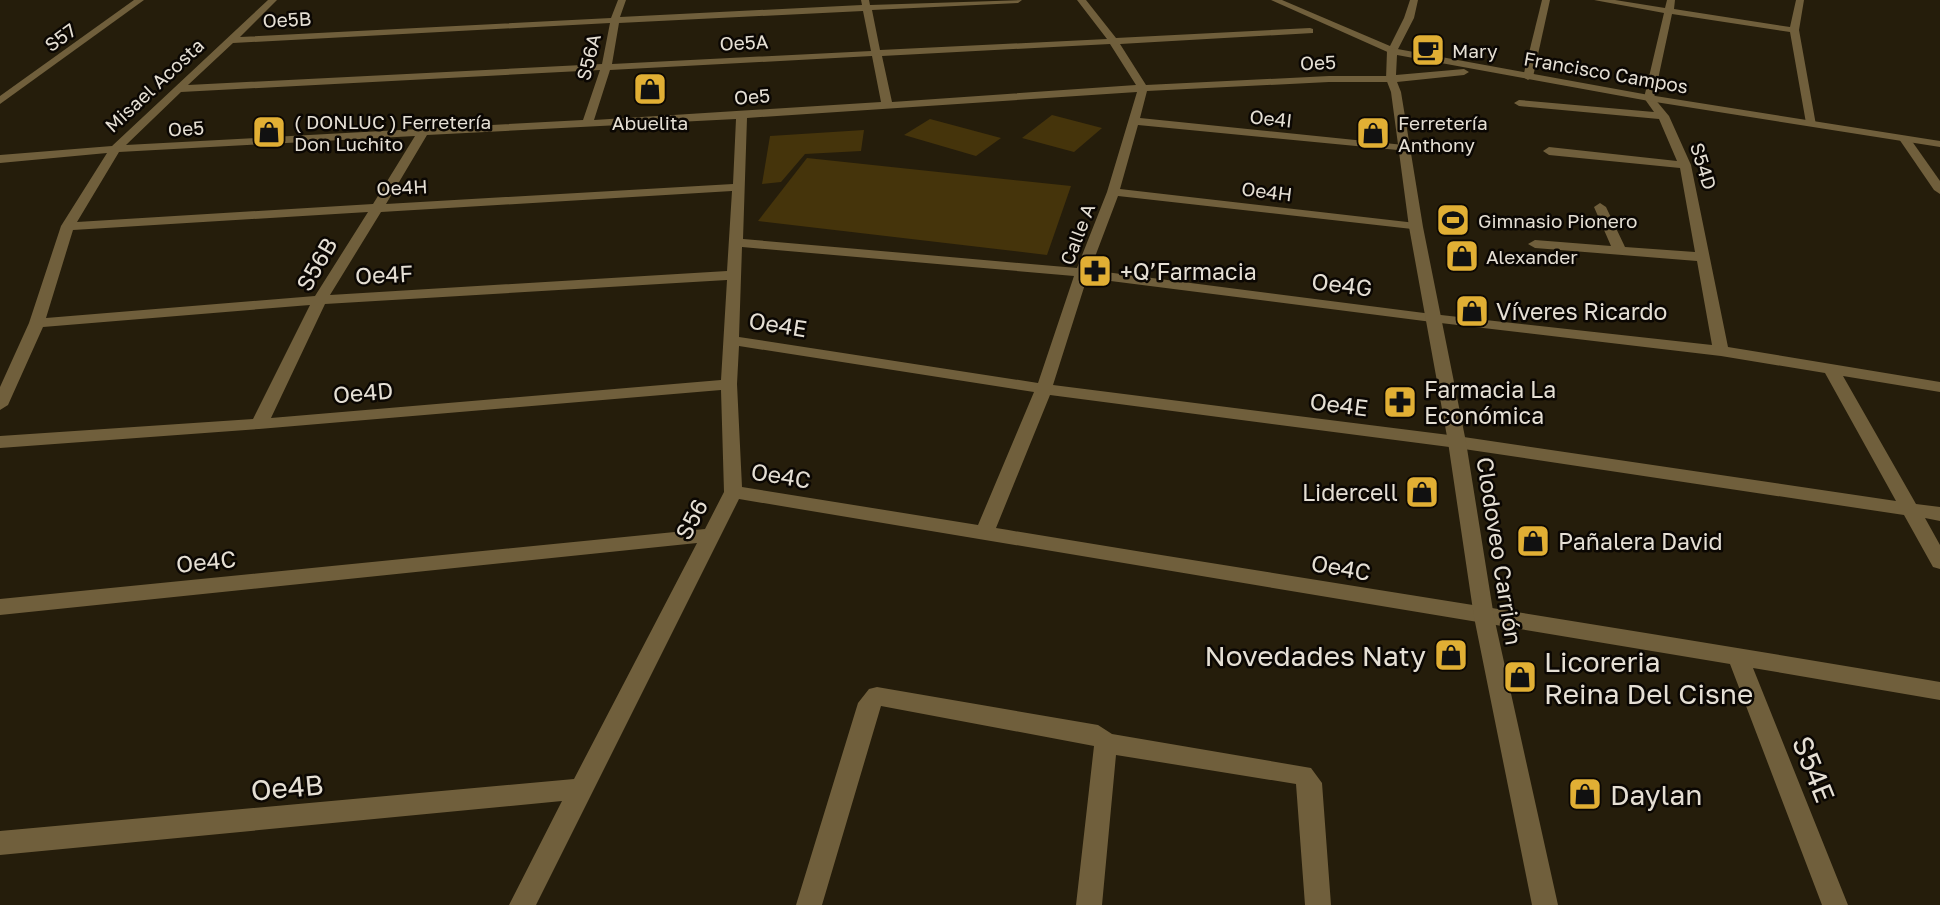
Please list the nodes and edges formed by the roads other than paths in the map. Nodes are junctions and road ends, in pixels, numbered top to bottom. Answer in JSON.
{"nodes":[{"id":1,"x":140,"y":0,"type":"edge"},
{"id":2,"x":273,"y":0,"type":"edge"},
{"id":3,"x":622,"y":0,"type":"edge"},
{"id":4,"x":1018,"y":0,"type":"edge"},
{"id":5,"x":1081,"y":0,"type":"edge"},
{"id":6,"x":1275,"y":0,"type":"edge"},
{"id":7,"x":1414,"y":0,"type":"edge"},
{"id":8,"x":1546,"y":0,"type":"edge"},
{"id":9,"x":1598,"y":0,"type":"edge"},
{"id":10,"x":1800,"y":0,"type":"edge"},
{"id":11,"x":866,"y":4,"type":"edge"},
{"id":12,"x":1669,"y":5,"type":"edge"},
{"id":13,"x":615,"y":20,"type":"junction"},
{"id":14,"x":1794,"y":30,"type":"junction"},
{"id":15,"x":1310,"y":31,"type":"dead end"},
{"id":16,"x":1112,"y":39,"type":"junction"},
{"id":17,"x":230,"y":40,"type":"junction"},
{"id":18,"x":1392,"y":51,"type":"junction"},
{"id":19,"x":874,"y":52,"type":"junction"},
{"id":20,"x":606,"y":68,"type":"junction"},
{"id":21,"x":1511,"y":74,"type":"junction"},
{"id":22,"x":1528,"y":77,"type":"junction"},
{"id":23,"x":1391,"y":79,"type":"junction"},
{"id":24,"x":1143,"y":88,"type":"junction"},
{"id":25,"x":180,"y":89,"type":"junction"},
{"id":26,"x":1649,"y":98,"type":"junction"},
{"id":27,"x":0,"y":101,"type":"edge"},
{"id":28,"x":1519,"y":103,"type":"dead end"},
{"id":29,"x":887,"y":104,"type":"junction"},
{"id":30,"x":743,"y":115,"type":"junction"},
{"id":31,"x":1663,"y":116,"type":"junction"},
{"id":32,"x":588,"y":121,"type":"junction"},
{"id":33,"x":1135,"y":121,"type":"junction"},
{"id":34,"x":1812,"y":123,"type":"junction"},
{"id":35,"x":422,"y":133,"type":"junction"},
{"id":36,"x":1905,"y":139,"type":"junction"},
{"id":37,"x":1940,"y":144,"type":"edge"},
{"id":38,"x":115,"y":149,"type":"junction"},
{"id":39,"x":1404,"y":149,"type":"junction"},
{"id":40,"x":1549,"y":151,"type":"dead end"},
{"id":41,"x":0,"y":159,"type":"edge"},
{"id":42,"x":1685,"y":165,"type":"junction"},
{"id":43,"x":1937,"y":178,"type":"edge"},
{"id":44,"x":738,"y":187,"type":"junction"},
{"id":45,"x":1940,"y":190,"type":"edge"},
{"id":46,"x":1113,"y":192,"type":"junction"},
{"id":47,"x":1600,"y":207,"type":"dead end"},
{"id":48,"x":375,"y":208,"type":"junction"},
{"id":49,"x":68,"y":226,"type":"junction"},
{"id":50,"x":1416,"y":228,"type":"junction"},
{"id":51,"x":736,"y":242,"type":"junction"},
{"id":52,"x":1535,"y":244,"type":"dead end"},
{"id":53,"x":1620,"y":251,"type":"junction"},
{"id":54,"x":1703,"y":257,"type":"junction"},
{"id":55,"x":1082,"y":273,"type":"junction"},
{"id":56,"x":734,"y":275,"type":"junction"},
{"id":57,"x":320,"y":300,"type":"junction"},
{"id":58,"x":1432,"y":318,"type":"junction"},
{"id":59,"x":37,"y":323,"type":"junction"},
{"id":60,"x":731,"y":340,"type":"junction"},
{"id":61,"x":1721,"y":351,"type":"junction"},
{"id":62,"x":1832,"y":371,"type":"junction"},
{"id":63,"x":729,"y":384,"type":"junction"},
{"id":64,"x":1940,"y":387,"type":"edge"},
{"id":65,"x":1044,"y":389,"type":"junction"},
{"id":66,"x":0,"y":405,"type":"edge"},
{"id":67,"x":260,"y":424,"type":"junction"},
{"id":68,"x":0,"y":442,"type":"edge"},
{"id":69,"x":1457,"y":442,"type":"junction"},
{"id":70,"x":733,"y":492,"type":"junction"},
{"id":71,"x":1908,"y":508,"type":"junction"},
{"id":72,"x":1940,"y":514,"type":"edge"},
{"id":73,"x":985,"y":531,"type":"junction"},
{"id":74,"x":710,"y":535,"type":"junction"},
{"id":75,"x":1940,"y":562,"type":"edge"},
{"id":76,"x":0,"y":607,"type":"edge"},
{"id":77,"x":1484,"y":617,"type":"junction"},
{"id":78,"x":1737,"y":655,"type":"junction"},
{"id":79,"x":1940,"y":691,"type":"edge"},
{"id":80,"x":1106,"y":743,"type":"junction"},
{"id":81,"x":580,"y":789,"type":"junction"},
{"id":82,"x":0,"y":843,"type":"edge"},
{"id":83,"x":522,"y":905,"type":"edge"},
{"id":84,"x":809,"y":905,"type":"edge"},
{"id":85,"x":1089,"y":905,"type":"edge"},
{"id":86,"x":1318,"y":905,"type":"edge"},
{"id":87,"x":1545,"y":905,"type":"edge"},
{"id":88,"x":1835,"y":905,"type":"edge"}],
"edges":[{"from":1,"to":27,"type":"street","name":"S57"},
{"from":2,"to":17,"type":"street","name":"Misael Acosta"},
{"from":3,"to":13,"type":"street","name":"S56A"},
{"from":4,"to":11,"type":"street","name":"Oe5B"},
{"from":5,"to":16,"type":"street"},
{"from":6,"to":18,"type":"street","name":"Francisco Campos"},
{"from":7,"to":18,"type":"street"},
{"from":8,"to":22,"type":"street"},
{"from":9,"to":12,"type":"street"},
{"from":10,"to":14,"type":"street"},
{"from":11,"to":13,"type":"street","name":"Oe5B"},
{"from":11,"to":19,"type":"street"},
{"from":12,"to":14,"type":"street"},
{"from":12,"to":26,"type":"street"},
{"from":13,"to":17,"type":"street","name":"Oe5B"},
{"from":13,"to":20,"type":"street","name":"S56A"},
{"from":14,"to":34,"type":"street"},
{"from":15,"to":16,"type":"street","name":"Oe5A"},
{"from":16,"to":19,"type":"street","name":"Oe5A"},
{"from":16,"to":24,"type":"street"},
{"from":17,"to":25,"type":"street","name":"Misael Acosta"},
{"from":18,"to":21,"type":"street","name":"Francisco Campos"},
{"from":18,"to":23,"type":"street","name":"Clodoveo Carrión"},
{"from":19,"to":20,"type":"street","name":"Oe5A"},
{"from":19,"to":29,"type":"street"},
{"from":20,"to":25,"type":"street","name":"Oe5A"},
{"from":20,"to":32,"type":"street","name":"S56A"},
{"from":21,"to":22,"type":"street","name":"Francisco Campos"},
{"from":21,"to":23,"type":"street","name":"Oe5"},
{"from":22,"to":26,"type":"street","name":"Francisco Campos"},
{"from":23,"to":24,"type":"street","name":"Oe5"},
{"from":23,"to":39,"type":"street","name":"Clodoveo Carrión"},
{"from":24,"to":29,"type":"street","name":"Oe5"},
{"from":24,"to":33,"type":"street","name":"Calle A"},
{"from":25,"to":38,"type":"street","name":"Misael Acosta"},
{"from":26,"to":31,"type":"street","name":"S54D"},
{"from":26,"to":34,"type":"street","name":"Francisco Campos"},
{"from":28,"to":31,"type":"street"},
{"from":29,"to":30,"type":"street","name":"Oe5"},
{"from":30,"to":32,"type":"street","name":"Oe5"},
{"from":30,"to":44,"type":"street","name":"S56"},
{"from":31,"to":42,"type":"street","name":"S54D"},
{"from":32,"to":35,"type":"street","name":"Oe5"},
{"from":33,"to":39,"type":"street","name":"Oe4I"},
{"from":33,"to":46,"type":"street","name":"Calle A"},
{"from":34,"to":36,"type":"street","name":"Francisco Campos"},
{"from":35,"to":38,"type":"street","name":"Oe5"},
{"from":35,"to":48,"type":"street","name":"S56B"},
{"from":36,"to":37,"type":"street","name":"Francisco Campos"},
{"from":36,"to":43,"type":"street"},
{"from":38,"to":41,"type":"street","name":"Oe5"},
{"from":38,"to":49,"type":"street","name":"Misael Acosta"},
{"from":39,"to":50,"type":"street","name":"Clodoveo Carrión"},
{"from":40,"to":42,"type":"street"},
{"from":42,"to":54,"type":"street","name":"S54D"},
{"from":43,"to":45,"type":"street"},
{"from":44,"to":48,"type":"street","name":"Oe4H"},
{"from":44,"to":51,"type":"street","name":"S56"},
{"from":46,"to":50,"type":"street","name":"Oe4H"},
{"from":46,"to":55,"type":"street","name":"Calle A"},
{"from":47,"to":53,"type":"street"},
{"from":48,"to":49,"type":"street","name":"Oe4H"},
{"from":48,"to":57,"type":"street","name":"S56B"},
{"from":49,"to":59,"type":"street","name":"Misael Acosta"},
{"from":50,"to":58,"type":"street","name":"Clodoveo Carrión"},
{"from":51,"to":55,"type":"street","name":"Oe4G"},
{"from":51,"to":56,"type":"street","name":"S56"},
{"from":52,"to":53,"type":"street"},
{"from":53,"to":54,"type":"street"},
{"from":54,"to":61,"type":"street","name":"S54D"},
{"from":55,"to":58,"type":"street","name":"Oe4G"},
{"from":55,"to":65,"type":"street","name":"Calle A"},
{"from":56,"to":57,"type":"street","name":"Oe4F"},
{"from":56,"to":60,"type":"street","name":"S56"},
{"from":57,"to":59,"type":"street","name":"Oe4F"},
{"from":57,"to":67,"type":"street","name":"S56B"},
{"from":58,"to":61,"type":"street","name":"Oe4G"},
{"from":58,"to":69,"type":"street","name":"Clodoveo Carrión"},
{"from":59,"to":66,"type":"street","name":"Misael Acosta"},
{"from":60,"to":63,"type":"street","name":"S56"},
{"from":60,"to":65,"type":"street","name":"Oe4E"},
{"from":61,"to":62,"type":"street","name":"Oe4G"},
{"from":62,"to":64,"type":"street","name":"Oe4G"},
{"from":62,"to":71,"type":"street"},
{"from":63,"to":67,"type":"street","name":"Oe4D"},
{"from":63,"to":70,"type":"street","name":"S56"},
{"from":65,"to":69,"type":"street","name":"Oe4E"},
{"from":65,"to":73,"type":"street","name":"Calle A"},
{"from":67,"to":68,"type":"street","name":"Oe4D"},
{"from":69,"to":71,"type":"street","name":"Oe4E"},
{"from":69,"to":77,"type":"street","name":"Clodoveo Carrión"},
{"from":70,"to":73,"type":"street","name":"Oe4C"},
{"from":70,"to":74,"type":"street","name":"S56"},
{"from":71,"to":72,"type":"street","name":"Oe4E"},
{"from":71,"to":75,"type":"street"},
{"from":73,"to":77,"type":"street","name":"Oe4C"},
{"from":74,"to":76,"type":"street","name":"Oe4C"},
{"from":74,"to":81,"type":"street","name":"S56"},
{"from":77,"to":78,"type":"street","name":"Oe4C"},
{"from":77,"to":87,"type":"street","name":"Clodoveo Carrión"},
{"from":78,"to":79,"type":"street","name":"Oe4C"},
{"from":78,"to":88,"type":"street","name":"S54E"},
{"from":80,"to":84,"type":"street"},
{"from":80,"to":85,"type":"street"},
{"from":80,"to":86,"type":"street"},
{"from":81,"to":82,"type":"street","name":"Oe4B"},
{"from":81,"to":83,"type":"street","name":"S56"}]}
